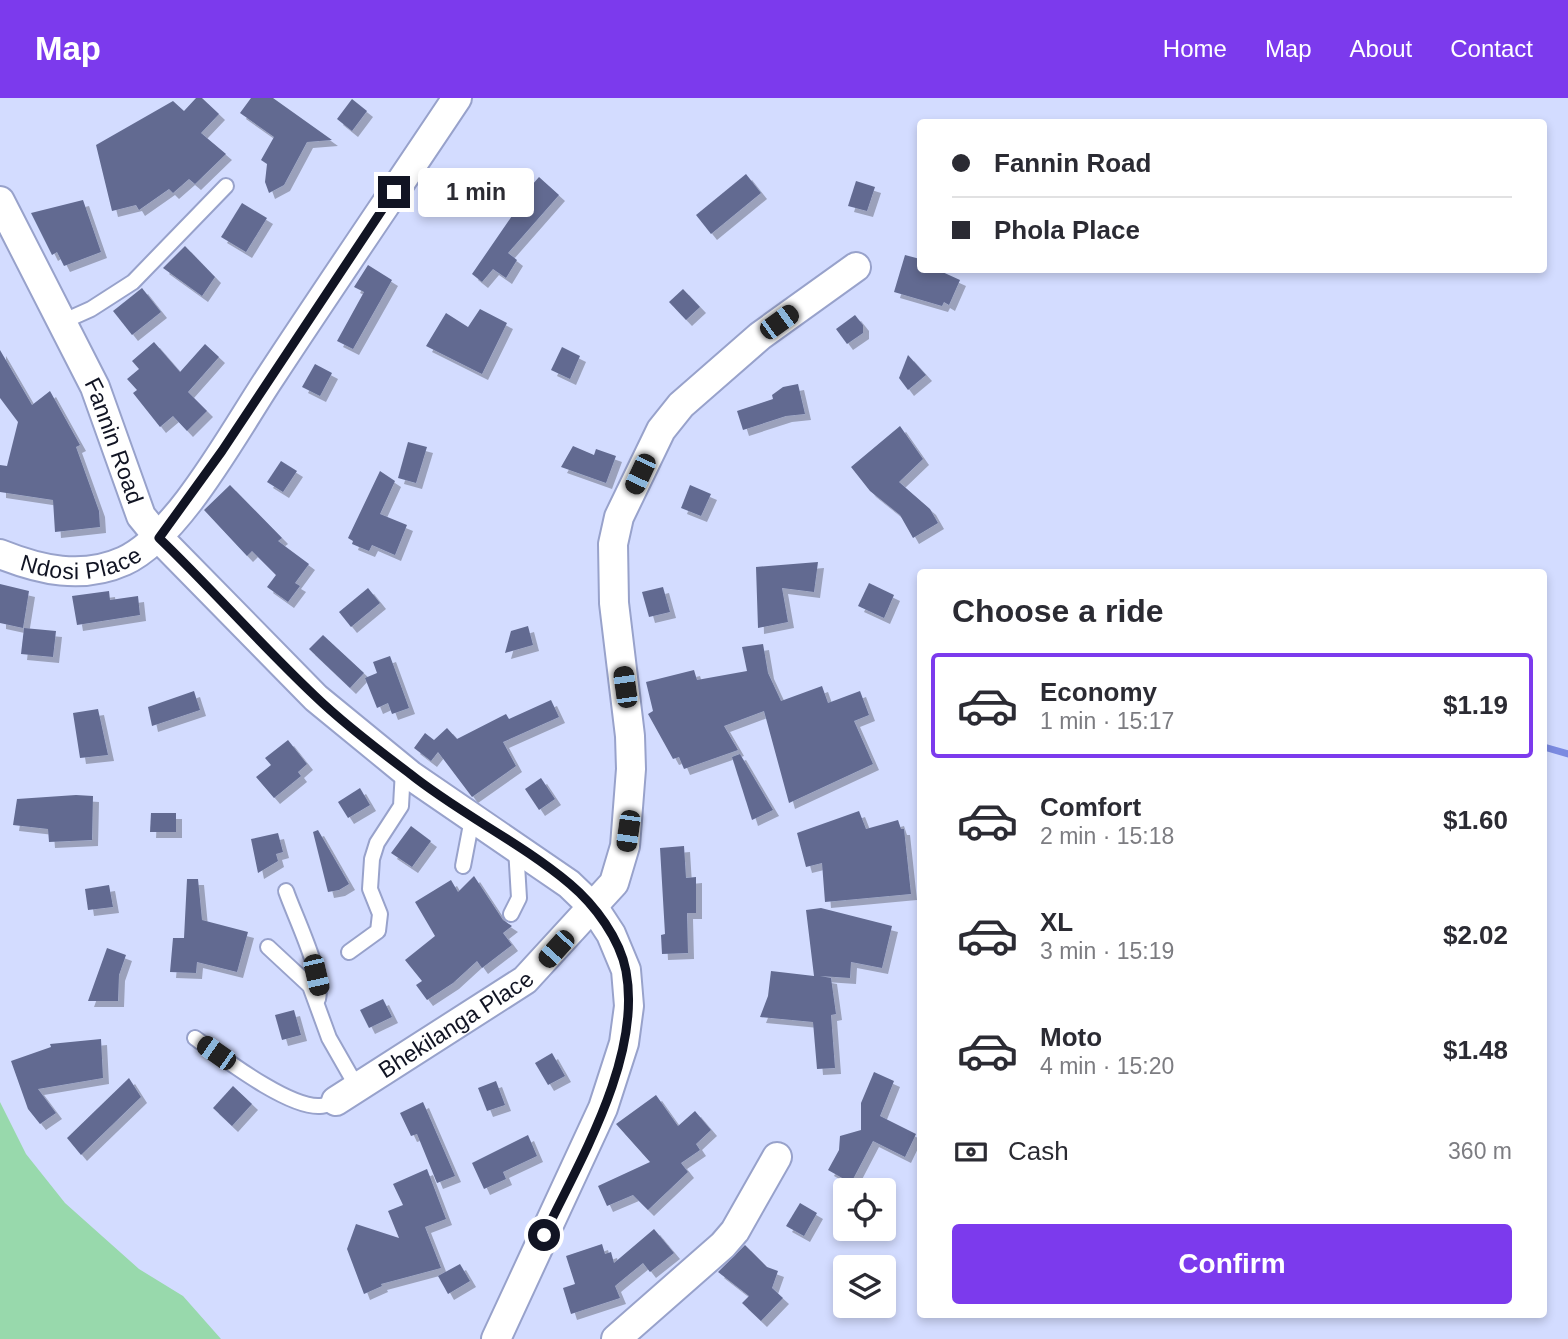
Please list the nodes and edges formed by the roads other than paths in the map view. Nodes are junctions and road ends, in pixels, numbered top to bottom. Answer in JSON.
{"nodes":[{"id":1,"x":457,"y":98,"type":"edge"},
{"id":2,"x":226,"y":186,"type":"dead end"},
{"id":3,"x":0,"y":201,"type":"edge"},
{"id":4,"x":856,"y":267,"type":"dead end"},
{"id":5,"x":62,"y":322,"type":"junction"},
{"id":6,"x":159,"y":538,"type":"junction"},
{"id":7,"x":0,"y":554,"type":"edge"},
{"id":8,"x":403,"y":769,"type":"junction"},
{"id":9,"x":471,"y":819,"type":"junction"},
{"id":10,"x":516,"y":847,"type":"junction"},
{"id":11,"x":463,"y":866,"type":"dead end"},
{"id":12,"x":286,"y":891,"type":"dead end"},
{"id":13,"x":594,"y":908,"type":"junction"},
{"id":14,"x":511,"y":914,"type":"dead end"},
{"id":15,"x":268,"y":947,"type":"dead end"},
{"id":16,"x":349,"y":952,"type":"dead end"},
{"id":17,"x":316,"y":1004,"type":"junction"},
{"id":18,"x":195,"y":1038,"type":"dead end"},
{"id":19,"x":347,"y":1094,"type":"junction"},
{"id":20,"x":777,"y":1157,"type":"dead end"},
{"id":21,"x":496,"y":1339,"type":"edge"},
{"id":22,"x":616,"y":1339,"type":"edge"}],
"edges":[{"from":1,"to":6,"type":"street"},
{"from":2,"to":5,"type":"lane"},
{"from":3,"to":5,"type":"street","name":"Fannin Road"},
{"from":4,"to":13,"type":"street","name":"Bhekilanga Place"},
{"from":5,"to":6,"type":"street","name":"Fannin Road"},
{"from":6,"to":7,"type":"street","name":"Ndosi Place"},
{"from":6,"to":8,"type":"street","name":"Fannin Road"},
{"from":8,"to":9,"type":"street","name":"Fannin Road"},
{"from":8,"to":16,"type":"lane"},
{"from":9,"to":10,"type":"street","name":"Fannin Road"},
{"from":9,"to":11,"type":"lane"},
{"from":10,"to":13,"type":"street","name":"Fannin Road"},
{"from":10,"to":14,"type":"lane"},
{"from":12,"to":17,"type":"lane"},
{"from":13,"to":19,"type":"street","name":"Bhekilanga Place"},
{"from":13,"to":21,"type":"street","name":"Fannin Road"},
{"from":15,"to":17,"type":"lane"},
{"from":17,"to":19,"type":"lane"},
{"from":18,"to":19,"type":"lane"},
{"from":20,"to":22,"type":"street"}]}
